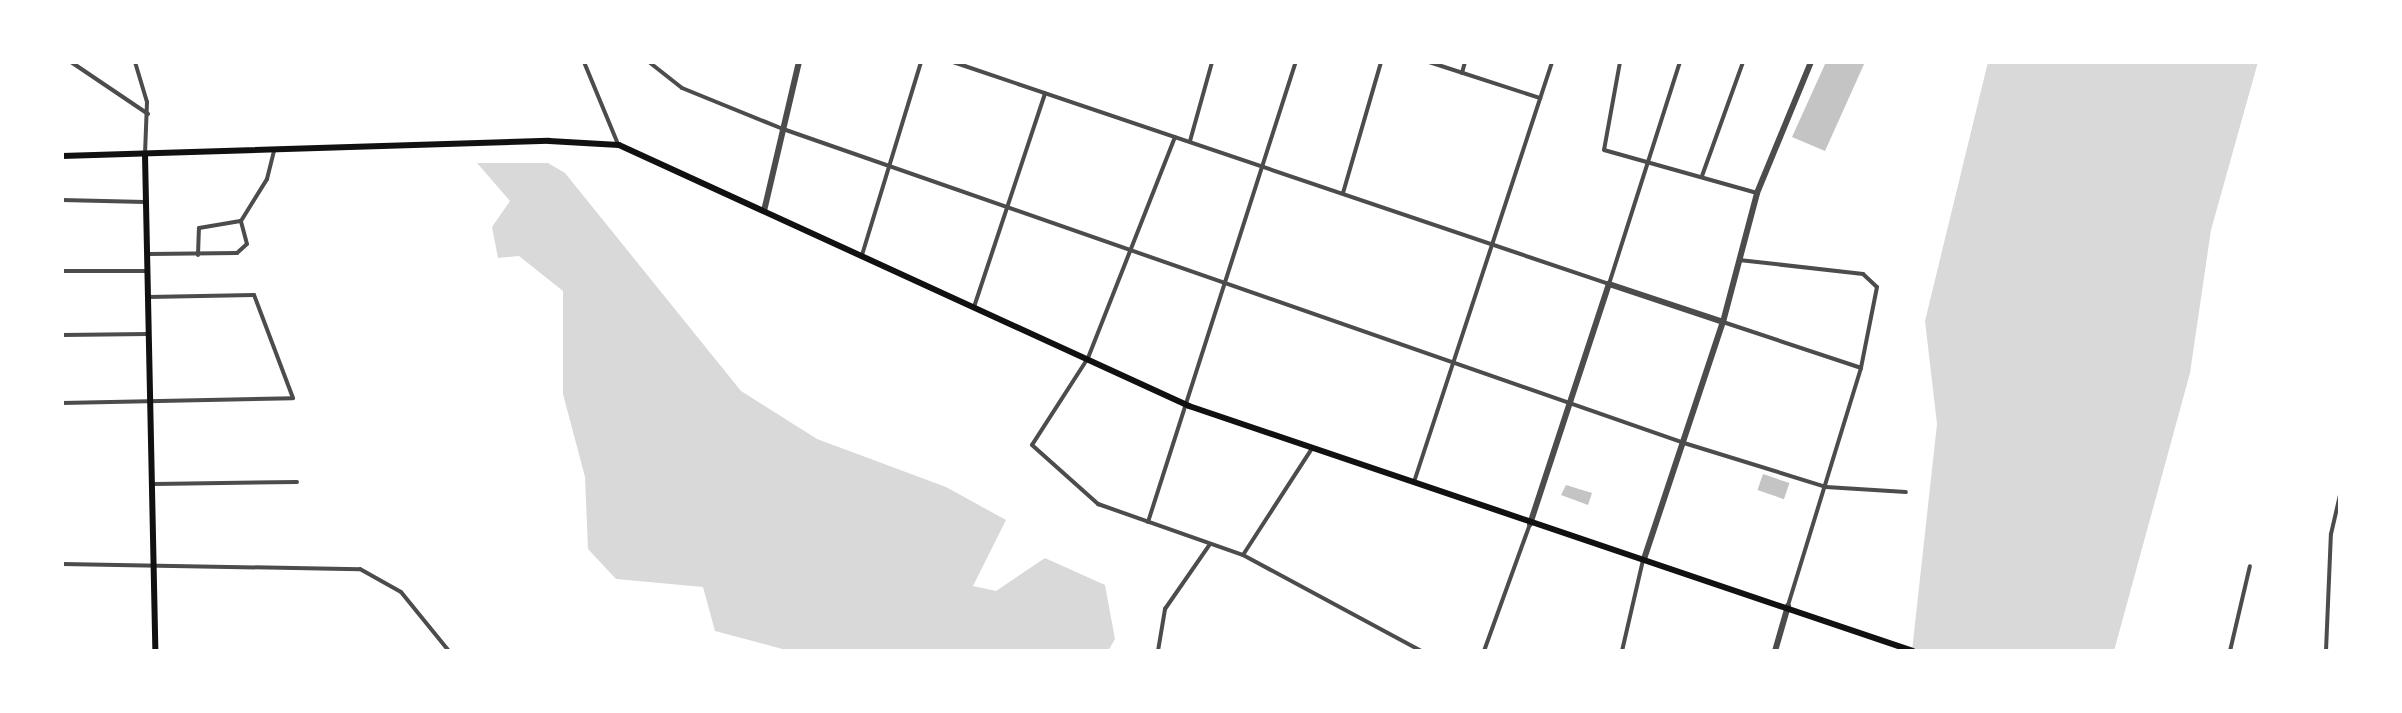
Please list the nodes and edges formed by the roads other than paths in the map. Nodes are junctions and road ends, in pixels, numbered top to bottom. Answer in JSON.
{"nodes":[{"id":1,"x":71,"y":62,"type":"edge"},
{"id":2,"x":135,"y":62,"type":"edge"},
{"id":3,"x":584,"y":62,"type":"edge"},
{"id":4,"x":649,"y":62,"type":"edge"},
{"id":5,"x":799,"y":62,"type":"edge"},
{"id":6,"x":921,"y":62,"type":"edge"},
{"id":7,"x":953,"y":62,"type":"edge"},
{"id":8,"x":1212,"y":62,"type":"edge"},
{"id":9,"x":1296,"y":62,"type":"edge"},
{"id":10,"x":1381,"y":62,"type":"edge"},
{"id":11,"x":1429,"y":62,"type":"edge"},
{"id":12,"x":1465,"y":62,"type":"edge"},
{"id":13,"x":1552,"y":62,"type":"edge"},
{"id":14,"x":1620,"y":62,"type":"edge"},
{"id":15,"x":1680,"y":62,"type":"edge"},
{"id":16,"x":1743,"y":62,"type":"edge"},
{"id":17,"x":1811,"y":62,"type":"edge"},
{"id":18,"x":1462,"y":73,"type":"junction"},
{"id":19,"x":1045,"y":93,"type":"junction"},
{"id":20,"x":1540,"y":98,"type":"junction"},
{"id":21,"x":148,"y":114,"type":"junction"},
{"id":22,"x":783,"y":129,"type":"junction"},
{"id":23,"x":1175,"y":137,"type":"junction"},
{"id":24,"x":1189,"y":141,"type":"junction"},
{"id":25,"x":619,"y":145,"type":"junction"},
{"id":26,"x":274,"y":151,"type":"junction"},
{"id":27,"x":145,"y":155,"type":"junction"},
{"id":28,"x":62,"y":156,"type":"edge"},
{"id":29,"x":1649,"y":162,"type":"junction"},
{"id":30,"x":889,"y":164,"type":"junction"},
{"id":31,"x":1263,"y":166,"type":"junction"},
{"id":32,"x":1702,"y":177,"type":"junction"},
{"id":33,"x":1343,"y":193,"type":"junction"},
{"id":34,"x":1757,"y":193,"type":"junction"},
{"id":35,"x":62,"y":200,"type":"edge"},
{"id":36,"x":147,"y":202,"type":"junction"},
{"id":37,"x":1007,"y":209,"type":"junction"},
{"id":38,"x":764,"y":211,"type":"junction"},
{"id":39,"x":241,"y":221,"type":"junction"},
{"id":40,"x":1495,"y":246,"type":"junction"},
{"id":41,"x":1130,"y":252,"type":"junction"},
{"id":42,"x":149,"y":254,"type":"junction"},
{"id":43,"x":198,"y":255,"type":"junction"},
{"id":44,"x":862,"y":255,"type":"junction"},
{"id":45,"x":1739,"y":260,"type":"junction"},
{"id":46,"x":62,"y":271,"type":"edge"},
{"id":47,"x":149,"y":271,"type":"junction"},
{"id":48,"x":1227,"y":281,"type":"junction"},
{"id":49,"x":1609,"y":284,"type":"junction"},
{"id":50,"x":148,"y":297,"type":"junction"},
{"id":51,"x":974,"y":307,"type":"junction"},
{"id":52,"x":1723,"y":322,"type":"junction"},
{"id":53,"x":148,"y":334,"type":"junction"},
{"id":54,"x":62,"y":335,"type":"edge"},
{"id":55,"x":1088,"y":358,"type":"junction"},
{"id":56,"x":1456,"y":362,"type":"junction"},
{"id":57,"x":1861,"y":368,"type":"junction"},
{"id":58,"x":150,"y":401,"type":"junction"},
{"id":59,"x":1569,"y":402,"type":"junction"},
{"id":60,"x":62,"y":403,"type":"edge"},
{"id":61,"x":1189,"y":406,"type":"junction"},
{"id":62,"x":1684,"y":443,"type":"junction"},
{"id":63,"x":1311,"y":450,"type":"junction"},
{"id":64,"x":297,"y":482,"type":"dead end"},
{"id":65,"x":154,"y":484,"type":"junction"},
{"id":66,"x":1413,"y":484,"type":"junction"},
{"id":67,"x":1826,"y":487,"type":"junction"},
{"id":68,"x":1906,"y":492,"type":"dead end"},
{"id":69,"x":2340,"y":496,"type":"edge"},
{"id":70,"x":2339,"y":507,"type":"edge"},
{"id":71,"x":1148,"y":522,"type":"junction"},
{"id":72,"x":1530,"y":524,"type":"junction"},
{"id":73,"x":1210,"y":544,"type":"junction"},
{"id":74,"x":1243,"y":555,"type":"junction"},
{"id":75,"x":1644,"y":559,"type":"junction"},
{"id":76,"x":62,"y":564,"type":"edge"},
{"id":77,"x":155,"y":566,"type":"junction"},
{"id":78,"x":2250,"y":566,"type":"dead end"},
{"id":79,"x":1788,"y":606,"type":"junction"},
{"id":80,"x":155,"y":651,"type":"edge"},
{"id":81,"x":449,"y":651,"type":"edge"},
{"id":82,"x":1158,"y":651,"type":"edge"},
{"id":83,"x":1421,"y":651,"type":"edge"},
{"id":84,"x":1484,"y":651,"type":"edge"},
{"id":85,"x":1622,"y":651,"type":"edge"},
{"id":86,"x":1775,"y":651,"type":"edge"},
{"id":87,"x":1913,"y":651,"type":"edge"},
{"id":88,"x":2230,"y":651,"type":"edge"},
{"id":89,"x":2326,"y":651,"type":"edge"}],
"edges":[{"from":1,"to":21,"type":"street"},
{"from":2,"to":21,"type":"street"},
{"from":3,"to":25,"type":"street"},
{"from":4,"to":22,"type":"street"},
{"from":5,"to":22,"type":"street"},
{"from":6,"to":30,"type":"street"},
{"from":7,"to":19,"type":"street"},
{"from":8,"to":24,"type":"street"},
{"from":9,"to":31,"type":"street"},
{"from":10,"to":33,"type":"street"},
{"from":11,"to":18,"type":"street"},
{"from":12,"to":18,"type":"street"},
{"from":13,"to":20,"type":"street"},
{"from":14,"to":29,"type":"street"},
{"from":15,"to":29,"type":"street"},
{"from":16,"to":32,"type":"street"},
{"from":17,"to":34,"type":"street"},
{"from":18,"to":20,"type":"street"},
{"from":19,"to":23,"type":"street"},
{"from":19,"to":37,"type":"street"},
{"from":20,"to":40,"type":"street"},
{"from":21,"to":27,"type":"street"},
{"from":22,"to":30,"type":"street"},
{"from":22,"to":38,"type":"street"},
{"from":23,"to":24,"type":"street"},
{"from":23,"to":41,"type":"street"},
{"from":24,"to":31,"type":"street"},
{"from":25,"to":26,"type":"main road"},
{"from":25,"to":38,"type":"main road"},
{"from":26,"to":27,"type":"main road"},
{"from":26,"to":39,"type":"street"},
{"from":27,"to":28,"type":"main road"},
{"from":27,"to":36,"type":"main road"},
{"from":29,"to":32,"type":"street"},
{"from":29,"to":49,"type":"street"},
{"from":30,"to":37,"type":"street"},
{"from":30,"to":44,"type":"street"},
{"from":31,"to":33,"type":"street"},
{"from":31,"to":48,"type":"street"},
{"from":32,"to":34,"type":"street"},
{"from":33,"to":40,"type":"street"},
{"from":34,"to":45,"type":"street"},
{"from":35,"to":36,"type":"street"},
{"from":36,"to":42,"type":"main road"},
{"from":37,"to":41,"type":"street"},
{"from":37,"to":51,"type":"street"},
{"from":38,"to":44,"type":"main road"},
{"from":39,"to":43,"type":"street"},
{"from":39,"to":43,"type":"street"},
{"from":40,"to":49,"type":"street"},
{"from":40,"to":56,"type":"street"},
{"from":41,"to":48,"type":"street"},
{"from":41,"to":55,"type":"street"},
{"from":42,"to":43,"type":"street"},
{"from":42,"to":47,"type":"main road"},
{"from":44,"to":51,"type":"main road"},
{"from":45,"to":52,"type":"street"},
{"from":45,"to":57,"type":"street"},
{"from":46,"to":47,"type":"street"},
{"from":47,"to":50,"type":"main road"},
{"from":48,"to":56,"type":"street"},
{"from":48,"to":61,"type":"street"},
{"from":49,"to":52,"type":"street"},
{"from":49,"to":59,"type":"street"},
{"from":50,"to":53,"type":"main road"},
{"from":50,"to":58,"type":"street"},
{"from":51,"to":55,"type":"main road"},
{"from":52,"to":57,"type":"street"},
{"from":52,"to":62,"type":"street"},
{"from":53,"to":54,"type":"street"},
{"from":53,"to":58,"type":"main road"},
{"from":55,"to":61,"type":"main road"},
{"from":55,"to":71,"type":"street"},
{"from":56,"to":59,"type":"street"},
{"from":56,"to":66,"type":"street"},
{"from":57,"to":67,"type":"street"},
{"from":58,"to":60,"type":"street"},
{"from":58,"to":65,"type":"main road"},
{"from":59,"to":62,"type":"street"},
{"from":59,"to":72,"type":"street"},
{"from":61,"to":63,"type":"main road"},
{"from":61,"to":71,"type":"street"},
{"from":62,"to":67,"type":"street"},
{"from":62,"to":75,"type":"street"},
{"from":63,"to":66,"type":"main road"},
{"from":63,"to":74,"type":"street"},
{"from":64,"to":65,"type":"street"},
{"from":65,"to":77,"type":"main road"},
{"from":66,"to":72,"type":"main road"},
{"from":67,"to":68,"type":"street"},
{"from":67,"to":79,"type":"street"},
{"from":69,"to":70,"type":"street"},
{"from":70,"to":89,"type":"street"},
{"from":71,"to":73,"type":"street"},
{"from":72,"to":75,"type":"main road"},
{"from":72,"to":84,"type":"street"},
{"from":73,"to":74,"type":"street"},
{"from":73,"to":82,"type":"street"},
{"from":74,"to":83,"type":"street"},
{"from":75,"to":79,"type":"main road"},
{"from":75,"to":85,"type":"street"},
{"from":76,"to":77,"type":"street"},
{"from":77,"to":80,"type":"main road"},
{"from":77,"to":81,"type":"street"},
{"from":78,"to":88,"type":"street"},
{"from":79,"to":86,"type":"street"},
{"from":79,"to":87,"type":"main road"}]}
